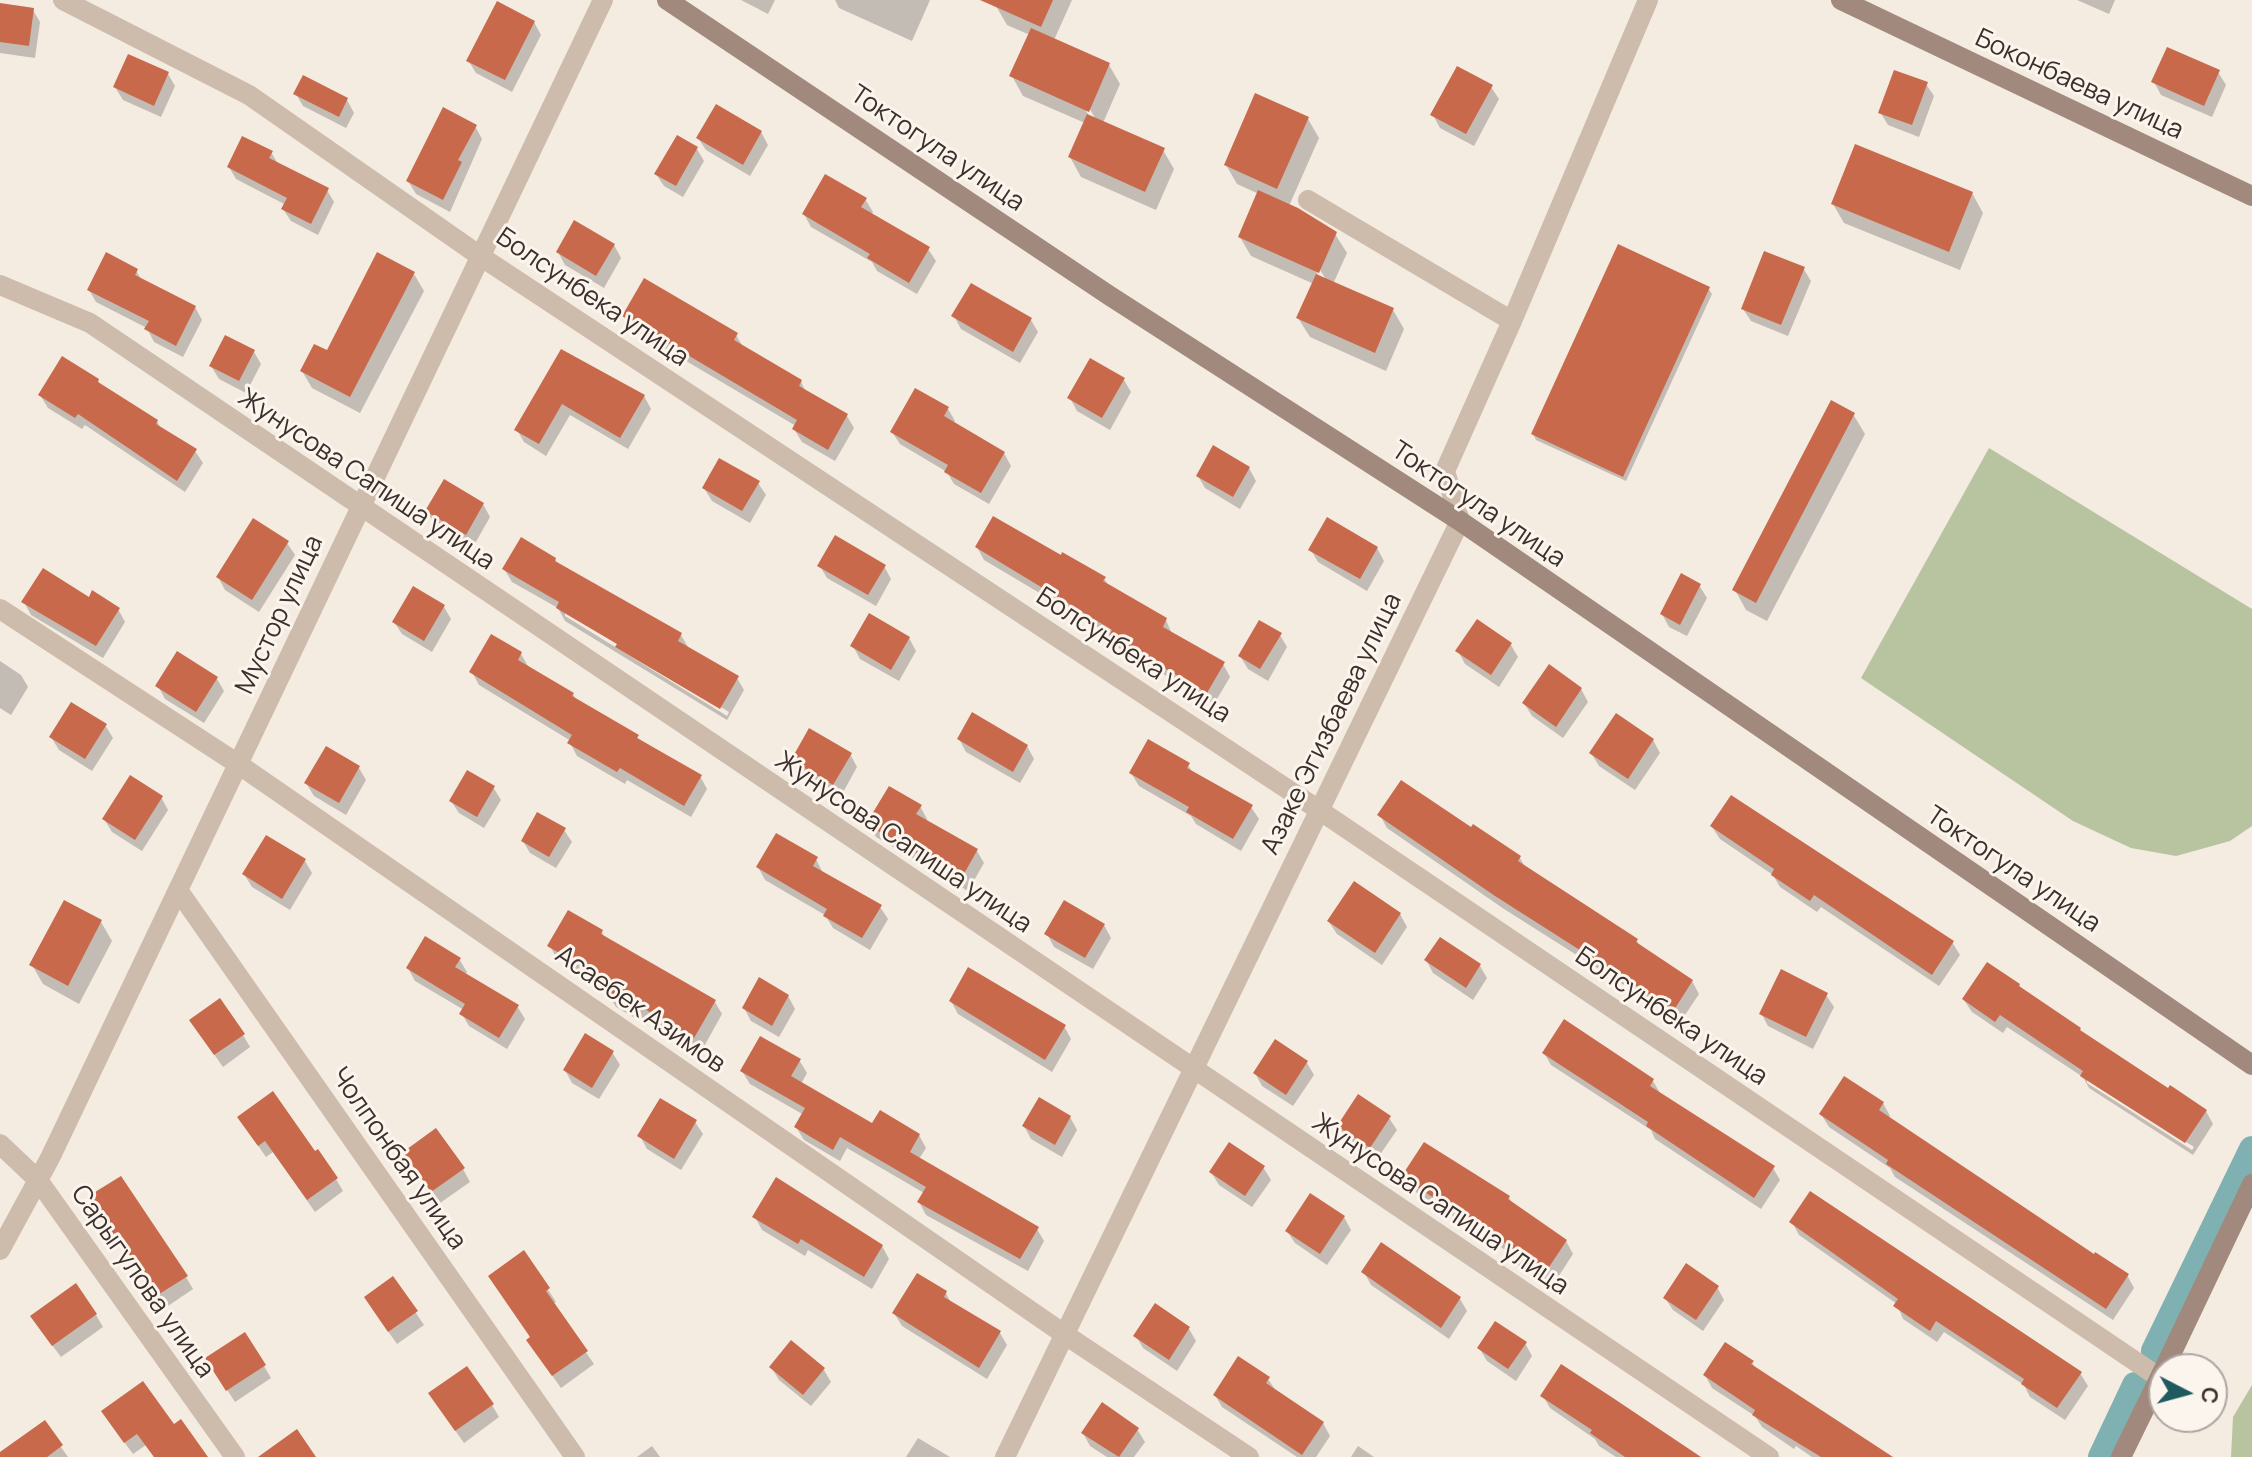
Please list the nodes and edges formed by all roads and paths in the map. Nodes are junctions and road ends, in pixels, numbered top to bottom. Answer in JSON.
{"nodes":[{"id":1,"x":63,"y":0,"type":"edge"},
{"id":2,"x":603,"y":0,"type":"edge"},
{"id":3,"x":667,"y":0,"type":"edge"},
{"id":4,"x":1648,"y":0,"type":"edge"},
{"id":5,"x":1841,"y":0,"type":"edge"},
{"id":6,"x":2252,"y":196,"type":"edge"},
{"id":7,"x":1308,"y":200,"type":"dead end"},
{"id":8,"x":480,"y":256,"type":"junction"},
{"id":9,"x":0,"y":285,"type":"edge"},
{"id":10,"x":1512,"y":321,"type":"junction"},
{"id":11,"x":361,"y":507,"type":"junction"},
{"id":12,"x":1460,"y":521,"type":"junction"},
{"id":13,"x":0,"y":609,"type":"edge"},
{"id":14,"x":238,"y":764,"type":"junction"},
{"id":15,"x":1319,"y":810,"type":"junction"},
{"id":16,"x":178,"y":890,"type":"junction"},
{"id":17,"x":2252,"y":1065,"type":"edge"},
{"id":18,"x":1193,"y":1070,"type":"junction"},
{"id":19,"x":0,"y":1144,"type":"edge"},
{"id":20,"x":38,"y":1180,"type":"junction"},
{"id":21,"x":2252,"y":1184,"type":"edge"},
{"id":22,"x":0,"y":1250,"type":"edge"},
{"id":23,"x":1064,"y":1334,"type":"junction"},
{"id":24,"x":2172,"y":1353,"type":"edge"},
{"id":25,"x":2148,"y":1362,"type":"edge"},
{"id":26,"x":2148,"y":1402,"type":"edge"},
{"id":27,"x":235,"y":1457,"type":"edge"},
{"id":28,"x":575,"y":1457,"type":"edge"},
{"id":29,"x":1005,"y":1457,"type":"edge"},
{"id":30,"x":1249,"y":1457,"type":"edge"},
{"id":31,"x":1769,"y":1457,"type":"edge"},
{"id":32,"x":2121,"y":1457,"type":"edge"}],
"edges":[{"from":1,"to":8,"type":"street","name":"Болсунбека улица"},
{"from":2,"to":8,"type":"street","name":"Мустор улица"},
{"from":3,"to":12,"type":"street","name":"Токтогула улица"},
{"from":4,"to":10,"type":"street"},
{"from":5,"to":6,"type":"street","name":"Боконбаева улица"},
{"from":7,"to":10,"type":"street"},
{"from":8,"to":11,"type":"street","name":"Мустор улица"},
{"from":8,"to":15,"type":"street","name":"Болсунбека улица"},
{"from":9,"to":11,"type":"street","name":"Жунусова Сапиша улица"},
{"from":10,"to":12,"type":"street"},
{"from":11,"to":14,"type":"street","name":"Мустор улица"},
{"from":11,"to":18,"type":"street","name":"Жунусова Сапиша улица"},
{"from":12,"to":15,"type":"street","name":"Азаке Эгизбаева улица"},
{"from":12,"to":17,"type":"street","name":"Токтогула улица"},
{"from":13,"to":14,"type":"street","name":"Асаебек Азимов"},
{"from":14,"to":16,"type":"street","name":"Мустор улица"},
{"from":14,"to":23,"type":"street","name":"Асаебек Азимов"},
{"from":15,"to":18,"type":"street","name":"Азаке Эгизбаева улица"},
{"from":15,"to":25,"type":"street","name":"Болсунбека улица"},
{"from":16,"to":20,"type":"street","name":"Мустор улица"},
{"from":16,"to":28,"type":"street","name":"Чолпонбая улица"},
{"from":18,"to":23,"type":"street","name":"Азаке Эгизбаева улица"},
{"from":18,"to":31,"type":"street","name":"Жунусова Сапиша улица"},
{"from":19,"to":20,"type":"street","name":"Сарыгулова улица"},
{"from":20,"to":22,"type":"street","name":"Мустор улица"},
{"from":20,"to":27,"type":"street","name":"Сарыгулова улица"},
{"from":21,"to":24,"type":"street"},
{"from":23,"to":29,"type":"street","name":"Азаке Эгизбаева улица"},
{"from":23,"to":30,"type":"street","name":"Асаебек Азимов"},
{"from":26,"to":32,"type":"street"}]}
